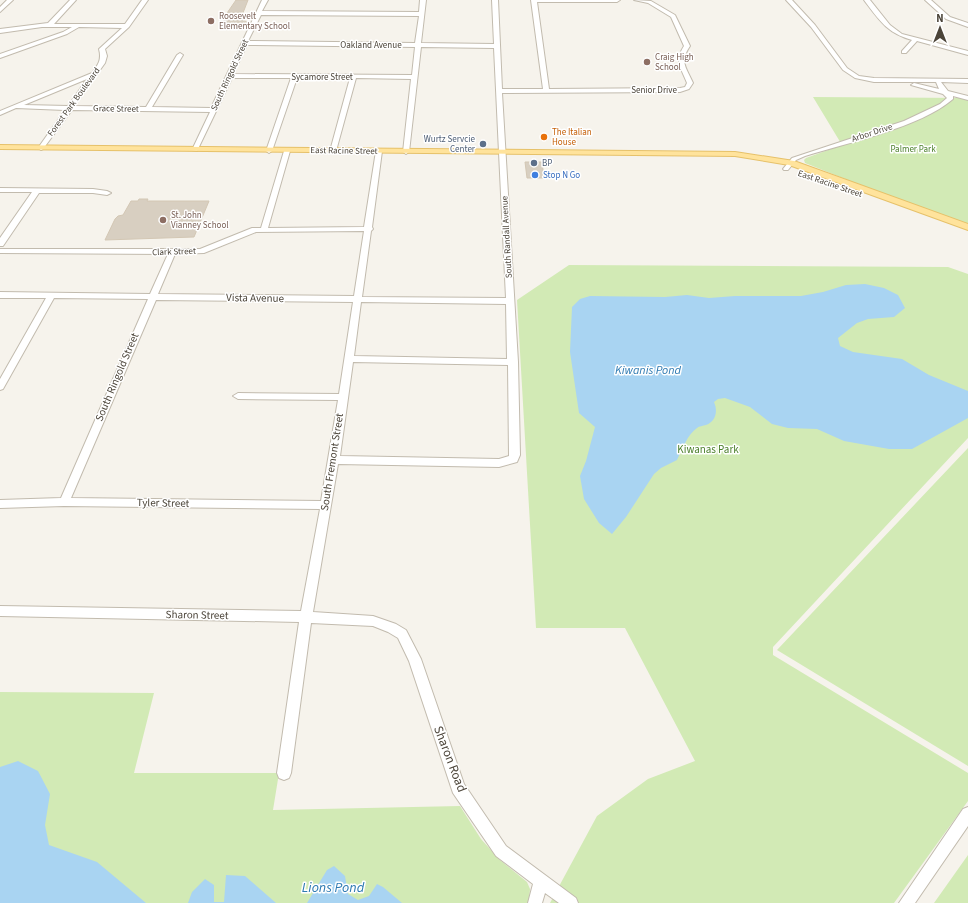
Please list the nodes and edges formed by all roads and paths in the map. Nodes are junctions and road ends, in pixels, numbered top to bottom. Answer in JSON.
{"nodes":[{"id":1,"x":10,"y":0,"type":"edge"},
{"id":2,"x":73,"y":0,"type":"edge"},
{"id":3,"x":145,"y":0,"type":"edge"},
{"id":4,"x":265,"y":0,"type":"edge"},
{"id":5,"x":423,"y":0,"type":"edge"},
{"id":6,"x":495,"y":0,"type":"edge"},
{"id":7,"x":534,"y":0,"type":"edge"},
{"id":8,"x":617,"y":0,"type":"edge"},
{"id":9,"x":637,"y":0,"type":"edge"},
{"id":10,"x":789,"y":0,"type":"edge"},
{"id":11,"x":867,"y":0,"type":"edge"},
{"id":12,"x":928,"y":0,"type":"edge"},
{"id":13,"x":0,"y":10,"type":"edge"},
{"id":14,"x":260,"y":13,"type":"junction"},
{"id":15,"x":422,"y":14,"type":"junction"},
{"id":16,"x":50,"y":25,"type":"junction"},
{"id":17,"x":968,"y":25,"type":"edge"},
{"id":18,"x":77,"y":26,"type":"junction"},
{"id":19,"x":127,"y":26,"type":"junction"},
{"id":20,"x":0,"y":31,"type":"edge"},
{"id":21,"x":915,"y":40,"type":"junction"},
{"id":22,"x":245,"y":43,"type":"junction"},
{"id":23,"x":418,"y":45,"type":"junction"},
{"id":24,"x":497,"y":46,"type":"junction"},
{"id":25,"x":904,"y":52,"type":"dead end"},
{"id":26,"x":968,"y":53,"type":"edge"},
{"id":27,"x":180,"y":55,"type":"dead end"},
{"id":28,"x":0,"y":56,"type":"edge"},
{"id":29,"x":95,"y":74,"type":"junction"},
{"id":30,"x":230,"y":76,"type":"junction"},
{"id":31,"x":295,"y":76,"type":"junction"},
{"id":32,"x":353,"y":77,"type":"junction"},
{"id":33,"x":414,"y":77,"type":"junction"},
{"id":34,"x":898,"y":81,"type":"junction"},
{"id":35,"x":938,"y":81,"type":"junction"},
{"id":36,"x":968,"y":81,"type":"edge"},
{"id":37,"x":499,"y":91,"type":"junction"},
{"id":38,"x":546,"y":91,"type":"junction"},
{"id":39,"x":946,"y":93,"type":"junction"},
{"id":40,"x":968,"y":98,"type":"edge"},
{"id":41,"x":18,"y":107,"type":"junction"},
{"id":42,"x":70,"y":109,"type":"junction"},
{"id":43,"x":147,"y":110,"type":"junction"},
{"id":44,"x":213,"y":110,"type":"junction"},
{"id":45,"x":0,"y":113,"type":"edge"},
{"id":46,"x":0,"y":148,"type":"edge"},
{"id":47,"x":41,"y":148,"type":"junction"},
{"id":48,"x":194,"y":150,"type":"junction"},
{"id":49,"x":269,"y":151,"type":"junction"},
{"id":50,"x":287,"y":151,"type":"junction"},
{"id":51,"x":333,"y":151,"type":"junction"},
{"id":52,"x":379,"y":151,"type":"junction"},
{"id":53,"x":406,"y":152,"type":"junction"},
{"id":54,"x":502,"y":152,"type":"junction"},
{"id":55,"x":788,"y":166,"type":"junction"},
{"id":56,"x":0,"y":190,"type":"edge"},
{"id":57,"x":38,"y":190,"type":"junction"},
{"id":58,"x":107,"y":193,"type":"dead end"},
{"id":59,"x":968,"y":227,"type":"edge"},
{"id":60,"x":369,"y":229,"type":"junction"},
{"id":61,"x":264,"y":230,"type":"junction"},
{"id":62,"x":968,"y":234,"type":"edge"},
{"id":63,"x":0,"y":244,"type":"edge"},
{"id":64,"x":0,"y":251,"type":"edge"},
{"id":65,"x":172,"y":253,"type":"junction"},
{"id":66,"x":0,"y":294,"type":"edge"},
{"id":67,"x":52,"y":295,"type":"junction"},
{"id":68,"x":152,"y":297,"type":"junction"},
{"id":69,"x":357,"y":299,"type":"junction"},
{"id":70,"x":510,"y":301,"type":"junction"},
{"id":71,"x":349,"y":360,"type":"junction"},
{"id":72,"x":513,"y":362,"type":"junction"},
{"id":73,"x":0,"y":387,"type":"edge"},
{"id":74,"x":238,"y":396,"type":"dead end"},
{"id":75,"x":343,"y":397,"type":"junction"},
{"id":76,"x":334,"y":460,"type":"junction"},
{"id":77,"x":64,"y":502,"type":"junction"},
{"id":78,"x":0,"y":504,"type":"edge"},
{"id":79,"x":325,"y":505,"type":"junction"},
{"id":80,"x":0,"y":611,"type":"edge"},
{"id":81,"x":306,"y":617,"type":"junction"},
{"id":82,"x":392,"y":628,"type":"joint"},
{"id":83,"x":284,"y":773,"type":"dead end"},
{"id":84,"x":968,"y":814,"type":"edge"},
{"id":85,"x":542,"y":880,"type":"junction"},
{"id":86,"x":535,"y":903,"type":"edge"},
{"id":87,"x":571,"y":903,"type":"edge"},
{"id":88,"x":906,"y":903,"type":"edge"}],
"edges":[{"from":1,"to":13,"type":"street"},
{"from":2,"to":16,"type":"street"},
{"from":3,"to":19,"type":"street","name":"Forest Park Boulevard"},
{"from":4,"to":14,"type":"street","name":"South Ringold Street"},
{"from":5,"to":15,"type":"street"},
{"from":6,"to":24,"type":"street","name":"South Randall Avenue"},
{"from":7,"to":8,"type":"street"},
{"from":7,"to":38,"type":"street"},
{"from":9,"to":38,"type":"street","name":"Senior Drive"},
{"from":10,"to":34,"type":"street"},
{"from":11,"to":21,"type":"street"},
{"from":12,"to":17,"type":"street"},
{"from":14,"to":15,"type":"street"},
{"from":14,"to":22,"type":"street","name":"South Ringold Street"},
{"from":15,"to":23,"type":"street"},
{"from":16,"to":18,"type":"street"},
{"from":16,"to":20,"type":"street"},
{"from":18,"to":19,"type":"street"},
{"from":18,"to":28,"type":"street"},
{"from":19,"to":29,"type":"street","name":"Forest Park Boulevard"},
{"from":21,"to":25,"type":"street"},
{"from":21,"to":26,"type":"street"},
{"from":22,"to":23,"type":"street","name":"Oakland Avenue"},
{"from":22,"to":30,"type":"street","name":"South Ringold Street"},
{"from":23,"to":24,"type":"street","name":"Oakland Avenue"},
{"from":23,"to":33,"type":"street"},
{"from":24,"to":37,"type":"street","name":"South Randall Avenue"},
{"from":27,"to":43,"type":"street"},
{"from":29,"to":41,"type":"street"},
{"from":29,"to":42,"type":"street","name":"Forest Park Boulevard"},
{"from":30,"to":31,"type":"street","name":"Sycamore Street"},
{"from":30,"to":44,"type":"street","name":"South Ringold Street"},
{"from":31,"to":32,"type":"street","name":"Sycamore Street"},
{"from":31,"to":49,"type":"street"},
{"from":32,"to":33,"type":"street","name":"Sycamore Street"},
{"from":32,"to":51,"type":"street"},
{"from":33,"to":53,"type":"street"},
{"from":34,"to":35,"type":"street"},
{"from":34,"to":39,"type":"street"},
{"from":35,"to":36,"type":"street"},
{"from":35,"to":39,"type":"street"},
{"from":37,"to":38,"type":"street","name":"Senior Drive"},
{"from":37,"to":54,"type":"street","name":"South Randall Avenue"},
{"from":39,"to":40,"type":"street"},
{"from":39,"to":55,"type":"street","name":"Arbor Drive"},
{"from":41,"to":42,"type":"street","name":"Grace Street"},
{"from":41,"to":45,"type":"street"},
{"from":42,"to":43,"type":"street","name":"Grace Street"},
{"from":42,"to":47,"type":"street","name":"Forest Park Boulevard"},
{"from":43,"to":44,"type":"street","name":"Grace Street"},
{"from":44,"to":48,"type":"street","name":"South Ringold Street"},
{"from":46,"to":47,"type":"main road","name":"East Racine Street"},
{"from":47,"to":48,"type":"main road","name":"East Racine Street"},
{"from":48,"to":49,"type":"main road","name":"East Racine Street"},
{"from":49,"to":50,"type":"main road","name":"East Racine Street"},
{"from":50,"to":51,"type":"main road","name":"East Racine Street"},
{"from":50,"to":61,"type":"street"},
{"from":51,"to":52,"type":"main road","name":"East Racine Street"},
{"from":52,"to":53,"type":"main road","name":"East Racine Street"},
{"from":52,"to":60,"type":"street","name":"South Fremont Street"},
{"from":53,"to":54,"type":"main road","name":"East Racine Street"},
{"from":54,"to":55,"type":"main road","name":"East Racine Street"},
{"from":54,"to":70,"type":"street","name":"South Randall Avenue"},
{"from":55,"to":59,"type":"main road","name":"East Racine Street"},
{"from":55,"to":62,"type":"main road","name":"East Racine Street"},
{"from":56,"to":57,"type":"street"},
{"from":57,"to":58,"type":"street"},
{"from":57,"to":63,"type":"street"},
{"from":60,"to":61,"type":"street","name":"Clark Street"},
{"from":60,"to":69,"type":"street","name":"South Fremont Street"},
{"from":61,"to":65,"type":"street","name":"Clark Street"},
{"from":64,"to":65,"type":"street","name":"Clark Street"},
{"from":65,"to":68,"type":"street","name":"South Ringold Street"},
{"from":66,"to":67,"type":"street","name":"Vista Avenue"},
{"from":67,"to":68,"type":"street","name":"Vista Avenue"},
{"from":67,"to":73,"type":"street"},
{"from":68,"to":69,"type":"street","name":"Vista Avenue"},
{"from":68,"to":77,"type":"street","name":"South Ringold Street"},
{"from":69,"to":70,"type":"street","name":"Vista Avenue"},
{"from":69,"to":71,"type":"street","name":"South Fremont Street"},
{"from":70,"to":72,"type":"street","name":"South Randall Avenue"},
{"from":71,"to":72,"type":"street"},
{"from":71,"to":75,"type":"street","name":"South Fremont Street"},
{"from":72,"to":76,"type":"street","name":"South Randall Avenue"},
{"from":74,"to":75,"type":"street"},
{"from":75,"to":76,"type":"street","name":"South Fremont Street"},
{"from":76,"to":79,"type":"street","name":"South Fremont Street"},
{"from":77,"to":78,"type":"street","name":"Tyler Street"},
{"from":77,"to":79,"type":"street","name":"Tyler Street"},
{"from":79,"to":81,"type":"street","name":"South Fremont Street"},
{"from":80,"to":81,"type":"street","name":"Sharon Street"},
{"from":81,"to":82,"type":"street","name":"Sharon Street"},
{"from":81,"to":83,"type":"street","name":"South Fremont Street"},
{"from":82,"to":85,"type":"street","name":"Sharon Road"},
{"from":84,"to":88,"type":"street"},
{"from":85,"to":86,"type":"street"},
{"from":85,"to":87,"type":"street","name":"Sharon Road"}]}
